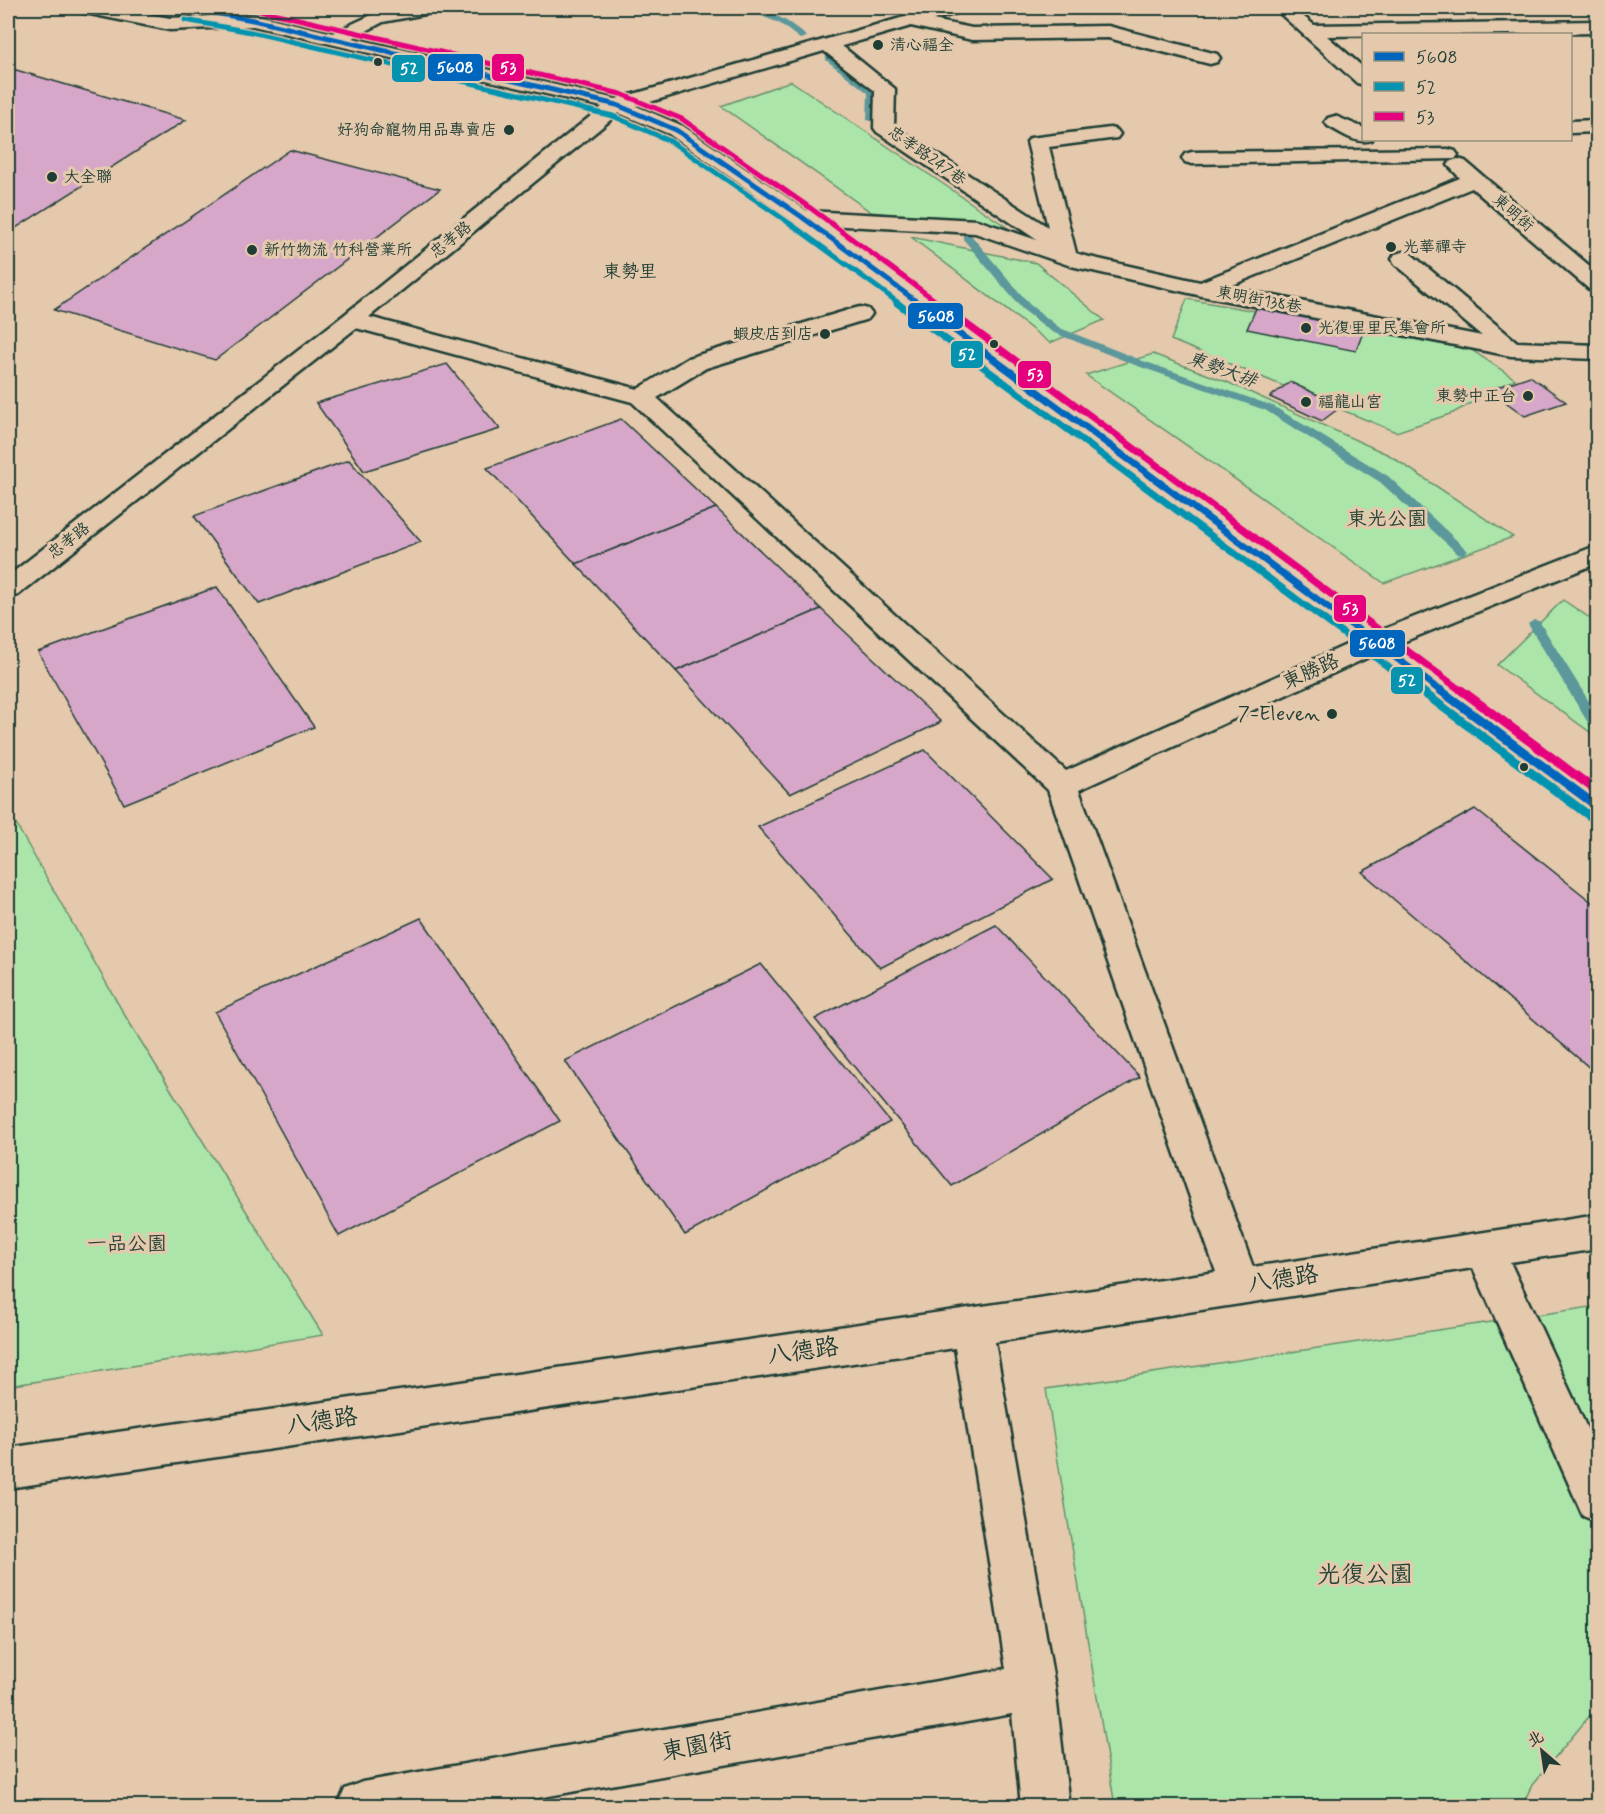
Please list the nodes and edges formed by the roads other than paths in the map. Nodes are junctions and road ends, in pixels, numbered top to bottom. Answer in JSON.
{"nodes":[{"id":1,"x":86,"y":8,"type":"edge"},
{"id":2,"x":187,"y":8,"type":"edge"},
{"id":3,"x":232,"y":8,"type":"edge"},
{"id":4,"x":430,"y":8,"type":"edge"},
{"id":5,"x":890,"y":8,"type":"edge"},
{"id":6,"x":954,"y":8,"type":"edge"},
{"id":7,"x":1283,"y":8,"type":"edge"},
{"id":8,"x":253,"y":20,"type":"junction"},
{"id":9,"x":911,"y":20,"type":"junction"},
{"id":10,"x":1598,"y":27,"type":"edge"},
{"id":11,"x":1310,"y":31,"type":"junction"},
{"id":12,"x":334,"y":40,"type":"junction"},
{"id":13,"x":827,"y":44,"type":"junction"},
{"id":14,"x":1210,"y":58,"type":"dead end"},
{"id":15,"x":1362,"y":78,"type":"edge"},
{"id":16,"x":617,"y":105,"type":"junction"},
{"id":17,"x":1335,"y":122,"type":"dead end"},
{"id":18,"x":1598,"y":126,"type":"edge"},
{"id":19,"x":1572,"y":127,"type":"edge"},
{"id":20,"x":1110,"y":134,"type":"dead end"},
{"id":21,"x":1362,"y":135,"type":"edge"},
{"id":22,"x":1373,"y":141,"type":"edge"},
{"id":23,"x":1432,"y":141,"type":"edge"},
{"id":24,"x":1404,"y":155,"type":"junction"},
{"id":25,"x":1448,"y":155,"type":"junction"},
{"id":26,"x":1192,"y":158,"type":"dead end"},
{"id":27,"x":1474,"y":180,"type":"junction"},
{"id":28,"x":802,"y":217,"type":"junction"},
{"id":29,"x":1064,"y":252,"type":"junction"},
{"id":30,"x":1403,"y":259,"type":"dead end"},
{"id":31,"x":1598,"y":285,"type":"edge"},
{"id":32,"x":1202,"y":289,"type":"junction"},
{"id":33,"x":860,"y":314,"type":"dead end"},
{"id":34,"x":352,"y":320,"type":"junction"},
{"id":35,"x":1511,"y":349,"type":"junction"},
{"id":36,"x":1598,"y":352,"type":"edge"},
{"id":37,"x":641,"y":397,"type":"junction"},
{"id":38,"x":1598,"y":553,"type":"edge"},
{"id":39,"x":8,"y":589,"type":"edge"},
{"id":40,"x":1375,"y":643,"type":"junction"},
{"id":41,"x":1062,"y":785,"type":"junction"},
{"id":42,"x":1598,"y":807,"type":"edge"},
{"id":43,"x":1598,"y":1232,"type":"edge"},
{"id":44,"x":1484,"y":1249,"type":"junction"},
{"id":45,"x":1240,"y":1286,"type":"junction"},
{"id":46,"x":972,"y":1327,"type":"junction"},
{"id":47,"x":8,"y":1468,"type":"edge"},
{"id":48,"x":1598,"y":1501,"type":"edge"},
{"id":49,"x":1032,"y":1687,"type":"junction"},
{"id":50,"x":362,"y":1806,"type":"edge"},
{"id":51,"x":1045,"y":1806,"type":"edge"}],
"edges":[{"from":1,"to":8,"type":"street"},
{"from":2,"to":8,"type":"street"},
{"from":3,"to":8,"type":"street"},
{"from":4,"to":12,"type":"street"},
{"from":5,"to":9,"type":"street"},
{"from":6,"to":9,"type":"street","name":"忠孝路"},
{"from":7,"to":11,"type":"street"},
{"from":8,"to":12,"type":"street"},
{"from":9,"to":13,"type":"street","name":"忠孝路"},
{"from":9,"to":14,"type":"street"},
{"from":10,"to":11,"type":"street"},
{"from":11,"to":15,"type":"street"},
{"from":12,"to":16,"type":"street"},
{"from":13,"to":16,"type":"street","name":"忠孝路"},
{"from":13,"to":29,"type":"street","name":"忠孝路247巷"},
{"from":16,"to":28,"type":"street"},
{"from":16,"to":34,"type":"street","name":"忠孝路"},
{"from":17,"to":21,"type":"street"},
{"from":18,"to":19,"type":"street"},
{"from":20,"to":29,"type":"street"},
{"from":22,"to":24,"type":"street"},
{"from":23,"to":25,"type":"street","name":"東明街"},
{"from":24,"to":25,"type":"street"},
{"from":24,"to":26,"type":"street"},
{"from":25,"to":27,"type":"street","name":"東明街"},
{"from":27,"to":31,"type":"street","name":"東明街"},
{"from":27,"to":32,"type":"street"},
{"from":28,"to":29,"type":"street","name":"東明街138巷"},
{"from":28,"to":40,"type":"street"},
{"from":29,"to":32,"type":"street","name":"東明街138巷"},
{"from":30,"to":35,"type":"street"},
{"from":32,"to":35,"type":"street","name":"東明街138巷"},
{"from":33,"to":37,"type":"street"},
{"from":34,"to":37,"type":"street"},
{"from":34,"to":39,"type":"street","name":"忠孝路"},
{"from":35,"to":36,"type":"street","name":"東明街138巷"},
{"from":37,"to":41,"type":"street"},
{"from":38,"to":40,"type":"street","name":"東勝路"},
{"from":40,"to":41,"type":"street","name":"東勝路"},
{"from":40,"to":42,"type":"street"},
{"from":41,"to":45,"type":"street"},
{"from":43,"to":44,"type":"street","name":"八德路"},
{"from":44,"to":45,"type":"street","name":"八德路"},
{"from":44,"to":48,"type":"street"},
{"from":45,"to":46,"type":"street","name":"八德路"},
{"from":46,"to":47,"type":"street","name":"八德路"},
{"from":46,"to":49,"type":"street"},
{"from":49,"to":50,"type":"street","name":"東園街"},
{"from":49,"to":51,"type":"street"}]}
